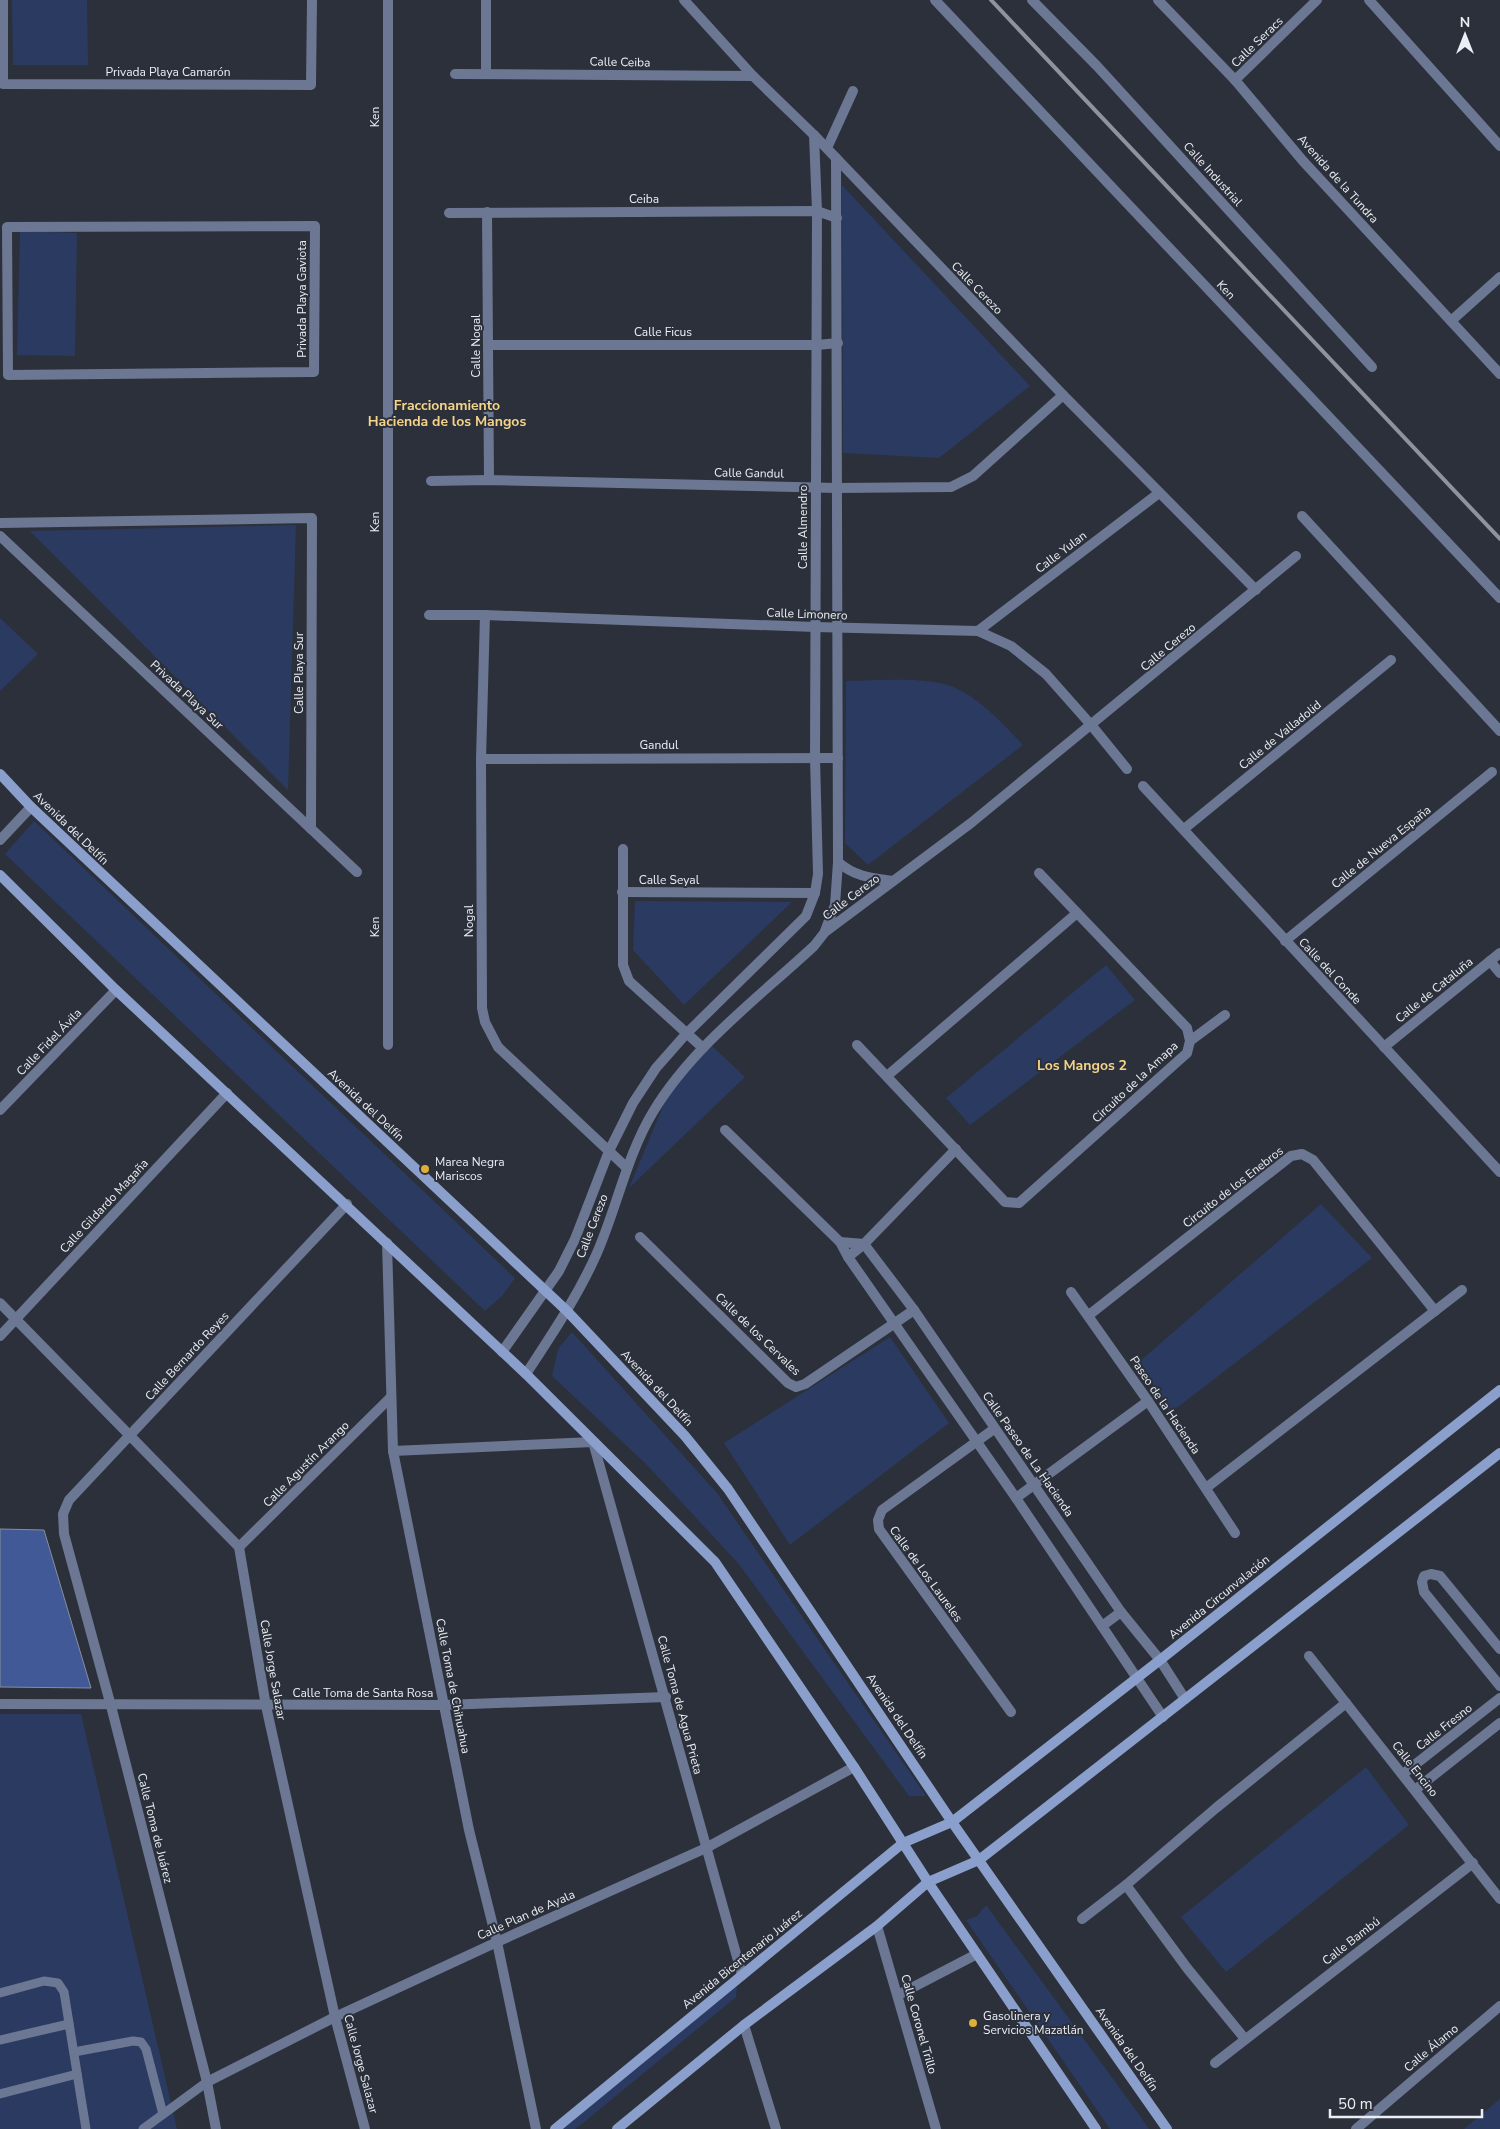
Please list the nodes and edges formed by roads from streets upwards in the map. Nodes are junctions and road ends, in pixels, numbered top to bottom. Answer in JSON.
{"nodes":[{"id":1,"x":3,"y":0,"type":"edge"},
{"id":2,"x":312,"y":0,"type":"edge"},
{"id":3,"x":388,"y":0,"type":"edge"},
{"id":4,"x":486,"y":0,"type":"edge"},
{"id":5,"x":684,"y":0,"type":"edge"},
{"id":6,"x":935,"y":0,"type":"edge"},
{"id":7,"x":1032,"y":0,"type":"edge"},
{"id":8,"x":1158,"y":0,"type":"edge"},
{"id":9,"x":1317,"y":0,"type":"edge"},
{"id":10,"x":1369,"y":0,"type":"edge"},
{"id":11,"x":2,"y":20,"type":"edge"},
{"id":12,"x":455,"y":74,"type":"dead end"},
{"id":13,"x":486,"y":74,"type":"junction"},
{"id":14,"x":753,"y":76,"type":"junction"},
{"id":15,"x":1235,"y":80,"type":"junction"},
{"id":16,"x":853,"y":91,"type":"dead end"},
{"id":17,"x":814,"y":135,"type":"junction"},
{"id":18,"x":1500,"y":146,"type":"edge"},
{"id":19,"x":827,"y":148,"type":"junction"},
{"id":20,"x":836,"y":158,"type":"junction"},
{"id":21,"x":818,"y":211,"type":"junction"},
{"id":22,"x":487,"y":212,"type":"junction"},
{"id":23,"x":449,"y":213,"type":"dead end"},
{"id":24,"x":837,"y":218,"type":"junction"},
{"id":25,"x":1500,"y":277,"type":"edge"},
{"id":26,"x":4,"y":300,"type":"edge"},
{"id":27,"x":1451,"y":321,"type":"junction"},
{"id":28,"x":838,"y":343,"type":"junction"},
{"id":29,"x":488,"y":345,"type":"junction"},
{"id":30,"x":817,"y":345,"type":"junction"},
{"id":31,"x":1372,"y":367,"type":"dead end"},
{"id":32,"x":1500,"y":374,"type":"edge"},
{"id":33,"x":1063,"y":395,"type":"junction"},
{"id":34,"x":488,"y":480,"type":"junction"},
{"id":35,"x":431,"y":481,"type":"dead end"},
{"id":36,"x":816,"y":487,"type":"junction"},
{"id":37,"x":837,"y":488,"type":"junction"},
{"id":38,"x":1159,"y":493,"type":"junction"},
{"id":39,"x":1302,"y":516,"type":"dead end"},
{"id":40,"x":0,"y":523,"type":"edge"},
{"id":41,"x":0,"y":536,"type":"edge"},
{"id":42,"x":1296,"y":556,"type":"dead end"},
{"id":43,"x":1256,"y":590,"type":"junction"},
{"id":44,"x":1500,"y":598,"type":"edge"},
{"id":45,"x":428,"y":615,"type":"dead end"},
{"id":46,"x":485,"y":615,"type":"junction"},
{"id":47,"x":815,"y":627,"type":"junction"},
{"id":48,"x":838,"y":627,"type":"junction"},
{"id":49,"x":978,"y":631,"type":"junction"},
{"id":50,"x":1391,"y":660,"type":"dead end"},
{"id":51,"x":1092,"y":726,"type":"junction"},
{"id":52,"x":1500,"y":731,"type":"edge"},
{"id":53,"x":481,"y":758,"type":"junction"},
{"id":54,"x":815,"y":758,"type":"junction"},
{"id":55,"x":838,"y":758,"type":"junction"},
{"id":56,"x":1127,"y":769,"type":"dead end"},
{"id":57,"x":1492,"y":772,"type":"dead end"},
{"id":58,"x":0,"y":774,"type":"edge"},
{"id":59,"x":1143,"y":786,"type":"dead end"},
{"id":60,"x":31,"y":807,"type":"junction"},
{"id":61,"x":311,"y":829,"type":"junction"},
{"id":62,"x":1184,"y":829,"type":"junction"},
{"id":63,"x":0,"y":840,"type":"edge"},
{"id":64,"x":623,"y":849,"type":"dead end"},
{"id":65,"x":838,"y":862,"type":"junction"},
{"id":66,"x":357,"y":872,"type":"dead end"},
{"id":67,"x":1040,"y":873,"type":"dead end"},
{"id":68,"x":0,"y":875,"type":"edge"},
{"id":69,"x":893,"y":881,"type":"junction"},
{"id":70,"x":622,"y":892,"type":"junction"},
{"id":71,"x":815,"y":893,"type":"junction"},
{"id":72,"x":1077,"y":913,"type":"junction"},
{"id":73,"x":806,"y":916,"type":"joint"},
{"id":74,"x":825,"y":932,"type":"junction"},
{"id":75,"x":1285,"y":941,"type":"junction"},
{"id":76,"x":1500,"y":953,"type":"edge"},
{"id":77,"x":1490,"y":961,"type":"junction"},
{"id":78,"x":1500,"y":973,"type":"edge"},
{"id":79,"x":116,"y":990,"type":"junction"},
{"id":80,"x":1225,"y":1015,"type":"dead end"},
{"id":81,"x":686,"y":1034,"type":"junction"},
{"id":82,"x":1190,"y":1041,"type":"junction"},
{"id":83,"x":388,"y":1045,"type":"dead end"},
{"id":84,"x":857,"y":1045,"type":"dead end"},
{"id":85,"x":1384,"y":1047,"type":"junction"},
{"id":86,"x":703,"y":1048,"type":"junction"},
{"id":87,"x":887,"y":1076,"type":"junction"},
{"id":88,"x":227,"y":1093,"type":"junction"},
{"id":89,"x":0,"y":1110,"type":"edge"},
{"id":90,"x":725,"y":1130,"type":"dead end"},
{"id":91,"x":956,"y":1149,"type":"junction"},
{"id":92,"x":609,"y":1151,"type":"junction"},
{"id":93,"x":628,"y":1168,"type":"junction"},
{"id":94,"x":1500,"y":1172,"type":"edge"},
{"id":95,"x":347,"y":1204,"type":"junction"},
{"id":96,"x":640,"y":1237,"type":"dead end"},
{"id":97,"x":840,"y":1242,"type":"junction"},
{"id":98,"x":388,"y":1243,"type":"junction"},
{"id":99,"x":864,"y":1244,"type":"junction"},
{"id":100,"x":848,"y":1257,"type":"junction"},
{"id":101,"x":1462,"y":1290,"type":"dead end"},
{"id":102,"x":545,"y":1291,"type":"junction"},
{"id":103,"x":1072,"y":1292,"type":"dead end"},
{"id":104,"x":0,"y":1303,"type":"edge"},
{"id":105,"x":914,"y":1310,"type":"junction"},
{"id":106,"x":567,"y":1311,"type":"junction"},
{"id":107,"x":1435,"y":1311,"type":"junction"},
{"id":108,"x":1089,"y":1316,"type":"junction"},
{"id":109,"x":16,"y":1318,"type":"junction"},
{"id":110,"x":895,"y":1324,"type":"junction"},
{"id":111,"x":0,"y":1336,"type":"edge"},
{"id":112,"x":502,"y":1352,"type":"junction"},
{"id":113,"x":526,"y":1374,"type":"junction"},
{"id":114,"x":1500,"y":1390,"type":"edge"},
{"id":115,"x":390,"y":1398,"type":"junction"},
{"id":116,"x":1148,"y":1401,"type":"junction"},
{"id":117,"x":994,"y":1429,"type":"junction"},
{"id":118,"x":130,"y":1435,"type":"junction"},
{"id":119,"x":593,"y":1442,"type":"junction"},
{"id":120,"x":976,"y":1443,"type":"junction"},
{"id":121,"x":393,"y":1451,"type":"junction"},
{"id":122,"x":1500,"y":1452,"type":"edge"},
{"id":123,"x":1035,"y":1484,"type":"junction"},
{"id":124,"x":1206,"y":1488,"type":"junction"},
{"id":125,"x":1016,"y":1498,"type":"junction"},
{"id":126,"x":1235,"y":1532,"type":"dead end"},
{"id":127,"x":64,"y":1534,"type":"joint"},
{"id":128,"x":239,"y":1547,"type":"junction"},
{"id":129,"x":1121,"y":1612,"type":"junction"},
{"id":130,"x":1102,"y":1626,"type":"junction"},
{"id":131,"x":1500,"y":1649,"type":"edge"},
{"id":132,"x":1309,"y":1656,"type":"dead end"},
{"id":133,"x":1160,"y":1660,"type":"junction"},
{"id":134,"x":1136,"y":1679,"type":"junction"},
{"id":135,"x":1500,"y":1686,"type":"edge"},
{"id":136,"x":666,"y":1697,"type":"junction"},
{"id":137,"x":1500,"y":1698,"type":"edge"},
{"id":138,"x":1185,"y":1699,"type":"junction"},
{"id":139,"x":1346,"y":1703,"type":"junction"},
{"id":140,"x":0,"y":1704,"type":"edge"},
{"id":141,"x":111,"y":1706,"type":"junction"},
{"id":142,"x":266,"y":1706,"type":"junction"},
{"id":143,"x":444,"y":1706,"type":"junction"},
{"id":144,"x":1010,"y":1712,"type":"dead end"},
{"id":145,"x":1163,"y":1717,"type":"junction"},
{"id":146,"x":1500,"y":1723,"type":"edge"},
{"id":147,"x":854,"y":1767,"type":"junction"},
{"id":148,"x":1403,"y":1774,"type":"junction"},
{"id":149,"x":1415,"y":1790,"type":"junction"},
{"id":150,"x":952,"y":1822,"type":"junction"},
{"id":151,"x":903,"y":1843,"type":"junction"},
{"id":152,"x":706,"y":1848,"type":"junction"},
{"id":153,"x":979,"y":1860,"type":"junction"},
{"id":154,"x":1473,"y":1863,"type":"junction"},
{"id":155,"x":928,"y":1882,"type":"junction"},
{"id":156,"x":1126,"y":1885,"type":"junction"},
{"id":157,"x":1500,"y":1899,"type":"edge"},
{"id":158,"x":1082,"y":1919,"type":"dead end"},
{"id":159,"x":877,"y":1926,"type":"junction"},
{"id":160,"x":497,"y":1942,"type":"junction"},
{"id":161,"x":977,"y":1954,"type":"junction"},
{"id":162,"x":742,"y":1975,"type":"junction"},
{"id":163,"x":898,"y":1995,"type":"junction"},
{"id":164,"x":1500,"y":2006,"type":"edge"},
{"id":165,"x":335,"y":2017,"type":"junction"},
{"id":166,"x":744,"y":2025,"type":"junction"},
{"id":167,"x":1245,"y":2039,"type":"junction"},
{"id":168,"x":1215,"y":2063,"type":"dead end"},
{"id":169,"x":208,"y":2082,"type":"junction"},
{"id":170,"x":216,"y":2129,"type":"edge"},
{"id":171,"x":364,"y":2129,"type":"edge"},
{"id":172,"x":536,"y":2129,"type":"edge"},
{"id":173,"x":556,"y":2129,"type":"edge"},
{"id":174,"x":617,"y":2129,"type":"edge"},
{"id":175,"x":776,"y":2129,"type":"edge"},
{"id":176,"x":936,"y":2129,"type":"edge"},
{"id":177,"x":1096,"y":2129,"type":"edge"},
{"id":178,"x":1167,"y":2129,"type":"edge"},
{"id":179,"x":1356,"y":2129,"type":"edge"}],
"edges":[{"from":1,"to":11,"type":"street","name":"Privada Playa Camarón"},
{"from":2,"to":11,"type":"street","name":"Privada Playa Camarón"},
{"from":3,"to":83,"type":"street","name":"Ken"},
{"from":4,"to":13,"type":"street"},
{"from":5,"to":14,"type":"street","name":"Calle Cerezo"},
{"from":6,"to":44,"type":"street","name":"Ken"},
{"from":7,"to":31,"type":"street","name":"Calle Industrial"},
{"from":8,"to":15,"type":"street","name":"Avenida de la Tundra"},
{"from":9,"to":15,"type":"street","name":"Calle Seracs"},
{"from":10,"to":18,"type":"street"},
{"from":12,"to":13,"type":"street","name":"Calle Ceiba"},
{"from":13,"to":14,"type":"street","name":"Calle Ceiba"},
{"from":14,"to":17,"type":"street","name":"Calle Cerezo"},
{"from":15,"to":27,"type":"street","name":"Avenida de la Tundra"},
{"from":16,"to":19,"type":"street"},
{"from":17,"to":19,"type":"street","name":"Calle Cerezo"},
{"from":17,"to":21,"type":"street","name":"Calle Almendro"},
{"from":19,"to":20,"type":"street","name":"Calle Cerezo"},
{"from":20,"to":24,"type":"street"},
{"from":20,"to":33,"type":"street","name":"Calle Cerezo"},
{"from":21,"to":22,"type":"street","name":"Ceiba"},
{"from":21,"to":24,"type":"street","name":"Ceiba"},
{"from":21,"to":30,"type":"street","name":"Calle Almendro"},
{"from":22,"to":23,"type":"street","name":"Ceiba"},
{"from":22,"to":29,"type":"street","name":"Calle Nogal"},
{"from":24,"to":28,"type":"street"},
{"from":25,"to":27,"type":"street"},
{"from":26,"to":26,"type":"street","name":"Privada Playa Gaviota"},
{"from":27,"to":32,"type":"street","name":"Avenida de la Tundra"},
{"from":28,"to":30,"type":"street","name":"Calle Ficus"},
{"from":28,"to":37,"type":"street"},
{"from":29,"to":30,"type":"street","name":"Calle Ficus"},
{"from":29,"to":34,"type":"street","name":"Calle Nogal"},
{"from":30,"to":36,"type":"street","name":"Calle Almendro"},
{"from":33,"to":37,"type":"street","name":"Calle Gandul"},
{"from":33,"to":38,"type":"street","name":"Calle Cerezo"},
{"from":34,"to":35,"type":"street","name":"Calle Gandul"},
{"from":34,"to":36,"type":"street","name":"Calle Gandul"},
{"from":36,"to":37,"type":"street","name":"Calle Gandul"},
{"from":36,"to":47,"type":"street","name":"Calle Almendro"},
{"from":37,"to":48,"type":"street"},
{"from":38,"to":43,"type":"street","name":"Calle Cerezo"},
{"from":38,"to":49,"type":"street","name":"Calle Yulan"},
{"from":39,"to":52,"type":"street"},
{"from":40,"to":61,"type":"street","name":"Calle Playa Sur"},
{"from":41,"to":61,"type":"street","name":"Privada Playa Sur"},
{"from":42,"to":43,"type":"street","name":"Calle Cerezo"},
{"from":43,"to":51,"type":"street","name":"Calle Cerezo"},
{"from":45,"to":46,"type":"street","name":"Calle Limonero"},
{"from":46,"to":47,"type":"street","name":"Calle Limonero"},
{"from":46,"to":53,"type":"street","name":"Nogal"},
{"from":47,"to":48,"type":"street","name":"Calle Limonero"},
{"from":47,"to":54,"type":"street","name":"Calle Almendro"},
{"from":48,"to":49,"type":"street","name":"Calle Limonero"},
{"from":48,"to":55,"type":"street"},
{"from":49,"to":51,"type":"street","name":"Calle Limonero"},
{"from":50,"to":62,"type":"street","name":"Calle de Valladolid"},
{"from":51,"to":56,"type":"street","name":"Calle Limonero"},
{"from":51,"to":69,"type":"street","name":"Calle Cerezo"},
{"from":53,"to":54,"type":"street","name":"Gandul"},
{"from":53,"to":92,"type":"street","name":"Nogal"},
{"from":54,"to":55,"type":"street","name":"Gandul"},
{"from":54,"to":71,"type":"street","name":"Calle Almendro"},
{"from":55,"to":65,"type":"street"},
{"from":57,"to":75,"type":"street","name":"Calle de Nueva España"},
{"from":58,"to":60,"type":"street","name":"Avenida del Delfín"},
{"from":59,"to":62,"type":"street","name":"Calle del Conde"},
{"from":60,"to":63,"type":"street"},
{"from":60,"to":102,"type":"street","name":"Avenida del Delfín"},
{"from":61,"to":66,"type":"street","name":"Privada Playa Sur"},
{"from":62,"to":75,"type":"street","name":"Calle del Conde"},
{"from":64,"to":70,"type":"street"},
{"from":65,"to":69,"type":"street"},
{"from":65,"to":74,"type":"street"},
{"from":67,"to":72,"type":"street","name":"Circuito de la Amapa"},
{"from":68,"to":79,"type":"street"},
{"from":69,"to":74,"type":"street","name":"Calle Cerezo"},
{"from":70,"to":71,"type":"street","name":"Calle Seyal"},
{"from":70,"to":81,"type":"street","name":"Calle Seyal"},
{"from":71,"to":73,"type":"street","name":"Calle Almendro"},
{"from":72,"to":82,"type":"street","name":"Circuito de la Amapa"},
{"from":72,"to":87,"type":"street"},
{"from":73,"to":81,"type":"street","name":"Calle Cerezo"},
{"from":74,"to":86,"type":"street","name":"Calle Cerezo"},
{"from":75,"to":85,"type":"street","name":"Calle del Conde"},
{"from":76,"to":77,"type":"street","name":"Calle de Cataluña"},
{"from":77,"to":78,"type":"street"},
{"from":77,"to":85,"type":"street","name":"Calle de Cataluña"},
{"from":79,"to":88,"type":"street"},
{"from":79,"to":89,"type":"street","name":"Calle Fidel Ávila"},
{"from":80,"to":82,"type":"street"},
{"from":81,"to":86,"type":"street","name":"Calle Seyal"},
{"from":81,"to":92,"type":"street","name":"Calle Cerezo"},
{"from":82,"to":91,"type":"street","name":"Circuito de la Amapa"},
{"from":84,"to":87,"type":"street"},
{"from":85,"to":94,"type":"street","name":"Calle del Conde"},
{"from":86,"to":93,"type":"street","name":"Calle Cerezo"},
{"from":87,"to":91,"type":"street"},
{"from":88,"to":95,"type":"street"},
{"from":88,"to":109,"type":"street","name":"Calle Gildardo Magaña"},
{"from":90,"to":97,"type":"street"},
{"from":91,"to":99,"type":"street"},
{"from":92,"to":93,"type":"street","name":"Nogal"},
{"from":92,"to":102,"type":"street","name":"Calle Cerezo"},
{"from":93,"to":106,"type":"street","name":"Calle Cerezo"},
{"from":95,"to":98,"type":"street"},
{"from":95,"to":118,"type":"street","name":"Calle Bernardo Reyes"},
{"from":96,"to":110,"type":"street","name":"Calle de los Cervales"},
{"from":97,"to":99,"type":"street"},
{"from":97,"to":100,"type":"street"},
{"from":98,"to":112,"type":"street"},
{"from":98,"to":115,"type":"street","name":"Calle Toma de Chihuahua"},
{"from":99,"to":100,"type":"street"},
{"from":99,"to":105,"type":"street","name":"Calle Paseo de La Hacienda"},
{"from":100,"to":110,"type":"street"},
{"from":101,"to":107,"type":"street"},
{"from":102,"to":106,"type":"street","name":"Avenida del Delfín"},
{"from":102,"to":112,"type":"street"},
{"from":103,"to":108,"type":"street","name":"Paseo de la Hacienda"},
{"from":104,"to":109,"type":"street"},
{"from":105,"to":110,"type":"street"},
{"from":105,"to":117,"type":"street","name":"Calle Paseo de La Hacienda"},
{"from":106,"to":113,"type":"street"},
{"from":106,"to":150,"type":"street","name":"Avenida del Delfín"},
{"from":107,"to":108,"type":"street","name":"Circuito de los Enebros"},
{"from":107,"to":124,"type":"street"},
{"from":108,"to":116,"type":"street","name":"Paseo de la Hacienda"},
{"from":109,"to":111,"type":"street","name":"Calle Gildardo Magaña"},
{"from":109,"to":118,"type":"street"},
{"from":110,"to":120,"type":"street"},
{"from":112,"to":113,"type":"street"},
{"from":113,"to":119,"type":"street"},
{"from":114,"to":133,"type":"street","name":"Avenida Circunvalación"},
{"from":115,"to":121,"type":"street","name":"Calle Toma de Chihuahua"},
{"from":115,"to":128,"type":"street","name":"Calle Agustín Arango"},
{"from":116,"to":123,"type":"street"},
{"from":116,"to":124,"type":"street","name":"Paseo de la Hacienda"},
{"from":117,"to":120,"type":"street","name":"Calle de Los Laureles"},
{"from":117,"to":123,"type":"street","name":"Calle Paseo de La Hacienda"},
{"from":118,"to":127,"type":"street","name":"Calle Bernardo Reyes"},
{"from":118,"to":128,"type":"street"},
{"from":119,"to":121,"type":"street"},
{"from":119,"to":136,"type":"street","name":"Calle Toma de Agua Prieta"},
{"from":119,"to":147,"type":"street"},
{"from":120,"to":125,"type":"street"},
{"from":120,"to":144,"type":"street","name":"Calle de Los Laureles"},
{"from":121,"to":143,"type":"street","name":"Calle Toma de Chihuahua"},
{"from":122,"to":138,"type":"street"},
{"from":123,"to":125,"type":"street"},
{"from":123,"to":129,"type":"street","name":"Calle Paseo de La Hacienda"},
{"from":124,"to":126,"type":"street","name":"Paseo de la Hacienda"},
{"from":125,"to":130,"type":"street"},
{"from":127,"to":141,"type":"street","name":"Calle Toma de Juárez"},
{"from":128,"to":142,"type":"street","name":"Calle Jorge Salazar"},
{"from":129,"to":130,"type":"street"},
{"from":129,"to":133,"type":"street","name":"Calle Paseo de La Hacienda"},
{"from":130,"to":134,"type":"street"},
{"from":131,"to":135,"type":"street"},
{"from":132,"to":139,"type":"street","name":"Calle Encino"},
{"from":133,"to":134,"type":"street","name":"Avenida Circunvalación"},
{"from":133,"to":138,"type":"street","name":"Calle Paseo de La Hacienda"},
{"from":134,"to":145,"type":"street"},
{"from":134,"to":150,"type":"street","name":"Avenida Circunvalación"},
{"from":136,"to":143,"type":"street","name":"Calle Toma de Santa Rosa"},
{"from":136,"to":152,"type":"street","name":"Calle Toma de Agua Prieta"},
{"from":137,"to":148,"type":"street","name":"Calle Fresno"},
{"from":138,"to":145,"type":"street"},
{"from":139,"to":148,"type":"street","name":"Calle Encino"},
{"from":139,"to":156,"type":"street"},
{"from":140,"to":141,"type":"street","name":"Calle Toma de Santa Rosa"},
{"from":141,"to":142,"type":"street","name":"Calle Toma de Santa Rosa"},
{"from":141,"to":169,"type":"street","name":"Calle Toma de Juárez"},
{"from":142,"to":143,"type":"street","name":"Calle Toma de Santa Rosa"},
{"from":142,"to":165,"type":"street","name":"Calle Jorge Salazar"},
{"from":143,"to":160,"type":"street","name":"Calle Toma de Chihuahua"},
{"from":145,"to":153,"type":"street"},
{"from":146,"to":149,"type":"street"},
{"from":147,"to":151,"type":"street"},
{"from":147,"to":152,"type":"street","name":"Calle Plan de Ayala"},
{"from":148,"to":149,"type":"street","name":"Calle Encino"},
{"from":149,"to":154,"type":"street","name":"Calle Encino"},
{"from":150,"to":151,"type":"street","name":"Avenida Bicentenario Juárez"},
{"from":150,"to":153,"type":"street","name":"Avenida del Delfín"},
{"from":151,"to":155,"type":"street"},
{"from":151,"to":162,"type":"street","name":"Avenida Bicentenario Juárez"},
{"from":152,"to":160,"type":"street","name":"Calle Plan de Ayala"},
{"from":152,"to":162,"type":"street","name":"Calle Toma de Agua Prieta"},
{"from":153,"to":155,"type":"street"},
{"from":153,"to":178,"type":"street","name":"Avenida del Delfín"},
{"from":154,"to":157,"type":"street","name":"Calle Encino"},
{"from":154,"to":167,"type":"street","name":"Calle Bambú"},
{"from":155,"to":159,"type":"street"},
{"from":155,"to":161,"type":"street"},
{"from":156,"to":158,"type":"street"},
{"from":156,"to":167,"type":"street"},
{"from":159,"to":163,"type":"street","name":"Calle Coronel Trillo"},
{"from":159,"to":166,"type":"street"},
{"from":160,"to":165,"type":"street","name":"Calle Plan de Ayala"},
{"from":160,"to":172,"type":"street","name":"Calle Toma de Chihuahua"},
{"from":161,"to":163,"type":"street"},
{"from":161,"to":177,"type":"street"},
{"from":162,"to":173,"type":"street","name":"Avenida Bicentenario Juárez"},
{"from":163,"to":176,"type":"street","name":"Calle Coronel Trillo"},
{"from":164,"to":179,"type":"street","name":"Calle Álamo"},
{"from":165,"to":169,"type":"street","name":"Calle Plan de Ayala"},
{"from":165,"to":171,"type":"street","name":"Calle Jorge Salazar"},
{"from":166,"to":174,"type":"street"},
{"from":166,"to":175,"type":"street"},
{"from":167,"to":168,"type":"street","name":"Calle Bambú"},
{"from":169,"to":170,"type":"street","name":"Calle Toma de Juárez"}]}
